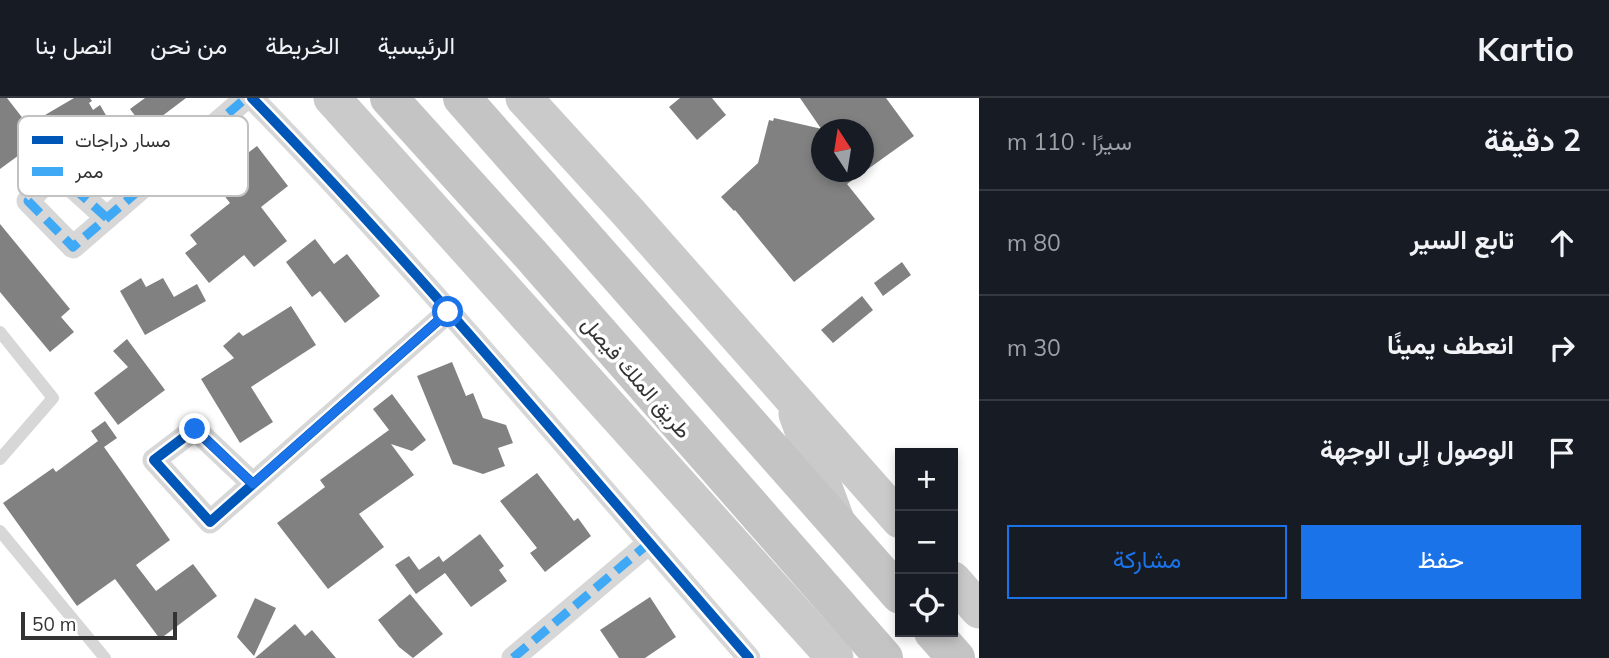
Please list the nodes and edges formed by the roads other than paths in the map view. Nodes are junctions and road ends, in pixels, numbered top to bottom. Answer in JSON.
{"nodes":[{"id":1,"x":246,"y":98,"type":"edge"},
{"id":2,"x":252,"y":98,"type":"edge"},
{"id":3,"x":332,"y":98,"type":"edge"},
{"id":4,"x":389,"y":98,"type":"edge"},
{"id":5,"x":462,"y":98,"type":"edge"},
{"id":6,"x":524,"y":98,"type":"edge"},
{"id":7,"x":225,"y":116,"type":"edge"},
{"id":8,"x":132,"y":196,"type":"edge"},
{"id":9,"x":107,"y":218,"type":"dead end"},
{"id":10,"x":448,"y":312,"type":"junction"},
{"id":11,"x":0,"y":332,"type":"edge"},
{"id":12,"x":789,"y":394,"type":"junction"},
{"id":13,"x":641,"y":442,"type":"junction"},
{"id":14,"x":0,"y":458,"type":"edge"},
{"id":15,"x":253,"y":484,"type":"dead end"},
{"id":16,"x":754,"y":510,"type":"junction"},
{"id":17,"x":895,"y":514,"type":"edge"},
{"id":18,"x":837,"y":522,"type":"junction"},
{"id":19,"x":0,"y":531,"type":"edge"},
{"id":20,"x":649,"y":542,"type":"junction"},
{"id":21,"x":811,"y":576,"type":"junction"},
{"id":22,"x":958,"y":586,"type":"edge"},
{"id":23,"x":895,"y":589,"type":"edge"},
{"id":24,"x":979,"y":610,"type":"edge"},
{"id":25,"x":937,"y":637,"type":"edge"},
{"id":26,"x":105,"y":658,"type":"edge"},
{"id":27,"x":513,"y":658,"type":"edge"},
{"id":28,"x":749,"y":658,"type":"edge"},
{"id":29,"x":835,"y":658,"type":"edge"},
{"id":30,"x":866,"y":658,"type":"edge"},
{"id":31,"x":884,"y":658,"type":"edge"},
{"id":32,"x":956,"y":658,"type":"edge"}],
"edges":[{"from":1,"to":7,"type":"street"},
{"from":2,"to":10,"type":"street"},
{"from":3,"to":13,"type":"main road"},
{"from":4,"to":16,"type":"highway","name":"طريق الملك فيصل"},
{"from":5,"to":18,"type":"highway"},
{"from":6,"to":12,"type":"main road"},
{"from":8,"to":9,"type":"street"},
{"from":10,"to":15,"type":"street"},
{"from":10,"to":20,"type":"street"},
{"from":11,"to":14,"type":"lane"},
{"from":12,"to":17,"type":"main road"},
{"from":12,"to":18,"type":"main road"},
{"from":13,"to":16,"type":"main road"},
{"from":13,"to":29,"type":"main road"},
{"from":16,"to":21,"type":"highway","name":"طريق الملك فيصل"},
{"from":18,"to":23,"type":"highway"},
{"from":19,"to":26,"type":"lane"},
{"from":20,"to":27,"type":"street"},
{"from":20,"to":28,"type":"street"},
{"from":21,"to":30,"type":"main road"},
{"from":21,"to":31,"type":"highway","name":"طريق الملك فيصل"},
{"from":22,"to":24,"type":"main road"},
{"from":25,"to":32,"type":"highway"}]}
